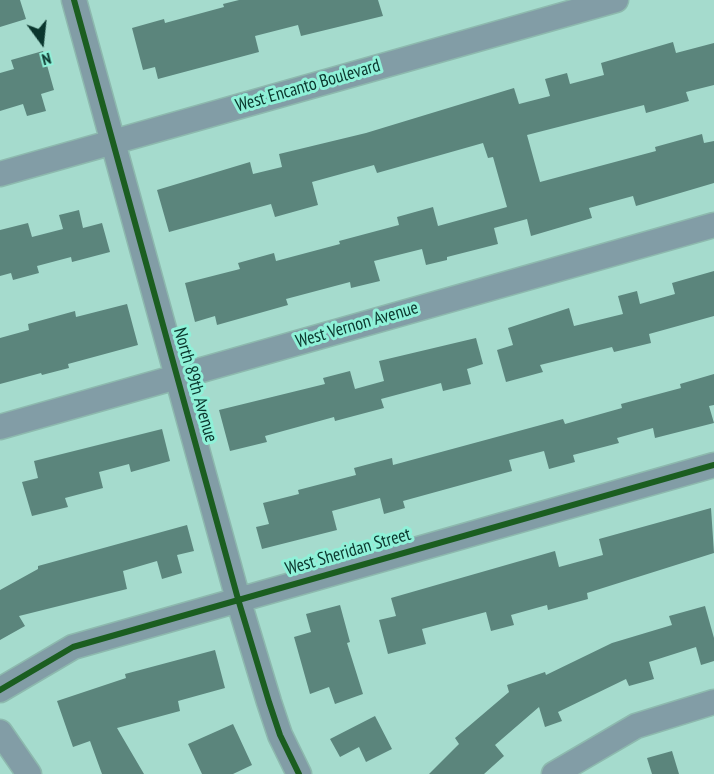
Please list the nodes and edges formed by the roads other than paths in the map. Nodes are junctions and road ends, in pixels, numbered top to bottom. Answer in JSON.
{"nodes":[{"id":1,"x":74,"y":0,"type":"edge"},
{"id":2,"x":616,"y":0,"type":"edge"},
{"id":3,"x":113,"y":141,"type":"junction"},
{"id":4,"x":0,"y":174,"type":"edge"},
{"id":5,"x":714,"y":225,"type":"edge"},
{"id":6,"x":176,"y":376,"type":"junction"},
{"id":7,"x":0,"y":427,"type":"edge"},
{"id":8,"x":714,"y":465,"type":"edge"},
{"id":9,"x":238,"y":599,"type":"junction"},
{"id":10,"x":0,"y":690,"type":"edge"},
{"id":11,"x":714,"y":702,"type":"edge"},
{"id":12,"x":0,"y":732,"type":"edge"},
{"id":13,"x":29,"y":774,"type":"edge"},
{"id":14,"x":299,"y":774,"type":"edge"},
{"id":15,"x":554,"y":774,"type":"edge"}],
"edges":[{"from":1,"to":3,"type":"street","name":"North 89th Avenue"},
{"from":2,"to":3,"type":"street","name":"West Encanto Boulevard"},
{"from":3,"to":4,"type":"street","name":"West Encanto Boulevard"},
{"from":3,"to":6,"type":"street","name":"North 89th Avenue"},
{"from":5,"to":6,"type":"street","name":"West Vernon Avenue"},
{"from":6,"to":7,"type":"street","name":"West Vernon Avenue"},
{"from":6,"to":9,"type":"street","name":"North 89th Avenue"},
{"from":8,"to":9,"type":"street","name":"West Sheridan Street"},
{"from":9,"to":10,"type":"street","name":"West Sheridan Street"},
{"from":9,"to":14,"type":"street","name":"North 89th Avenue"},
{"from":11,"to":15,"type":"street"},
{"from":12,"to":13,"type":"street"}]}
